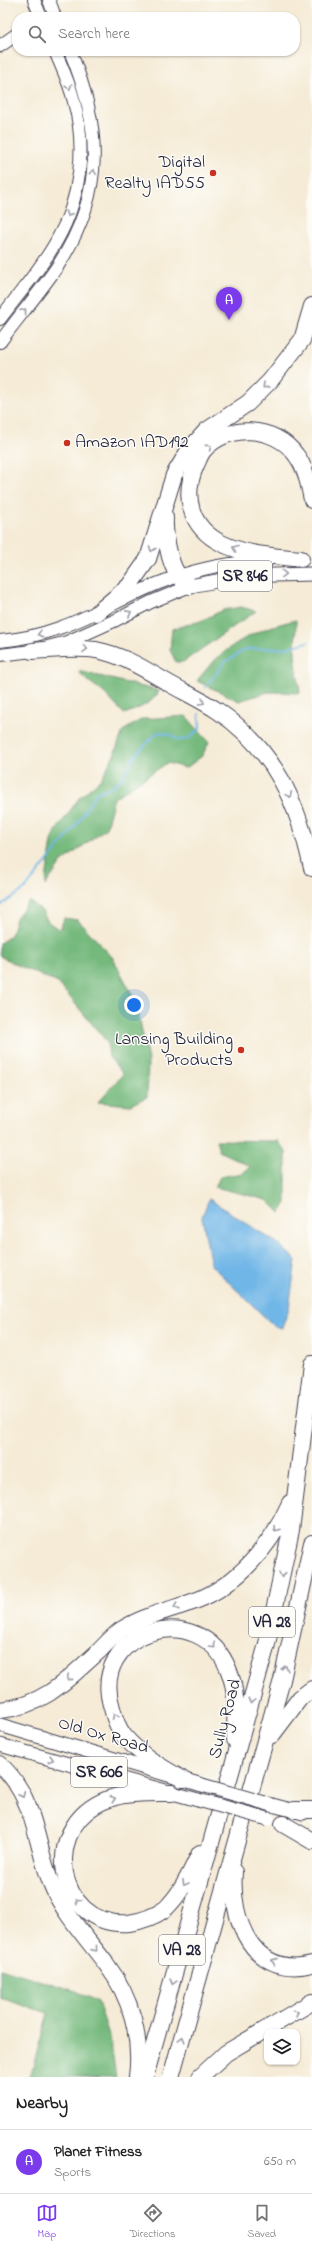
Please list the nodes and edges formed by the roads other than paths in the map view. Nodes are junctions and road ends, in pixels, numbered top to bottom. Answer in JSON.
{"nodes":[{"id":1,"x":34,"y":0,"type":"edge"},
{"id":2,"x":49,"y":0,"type":"edge"},
{"id":3,"x":39,"y":12,"type":"edge"},
{"id":4,"x":53,"y":12,"type":"edge"},
{"id":5,"x":12,"y":38,"type":"edge"},
{"id":6,"x":0,"y":46,"type":"edge"},
{"id":7,"x":57,"y":56,"type":"edge"},
{"id":8,"x":72,"y":56,"type":"edge"},
{"id":9,"x":312,"y":306,"type":"edge"},
{"id":10,"x":0,"y":319,"type":"edge"},
{"id":11,"x":0,"y":342,"type":"edge"},
{"id":12,"x":166,"y":498,"type":"junction"},
{"id":13,"x":312,"y":500,"type":"edge"},
{"id":14,"x":307,"y":559,"type":"edge"},
{"id":15,"x":307,"y":574,"type":"edge"},
{"id":16,"x":184,"y":581,"type":"junction"},
{"id":17,"x":97,"y":613,"type":"junction"},
{"id":18,"x":0,"y":641,"type":"edge"},
{"id":19,"x":32,"y":650,"type":"junction"},
{"id":20,"x":0,"y":655,"type":"edge"},
{"id":21,"x":312,"y":868,"type":"edge"},
{"id":22,"x":312,"y":1364,"type":"edge"},
{"id":23,"x":298,"y":1481,"type":"junction"},
{"id":24,"x":312,"y":1543,"type":"edge"},
{"id":25,"x":312,"y":1689,"type":"edge"},
{"id":26,"x":0,"y":1710,"type":"edge"},
{"id":27,"x":0,"y":1725,"type":"edge"},
{"id":28,"x":0,"y":1745,"type":"edge"},
{"id":29,"x":260,"y":1760,"type":"junction"},
{"id":30,"x":235,"y":1761,"type":"junction"},
{"id":31,"x":0,"y":1764,"type":"edge"},
{"id":32,"x":182,"y":1779,"type":"junction"},
{"id":33,"x":172,"y":1793,"type":"junction"},
{"id":34,"x":294,"y":1810,"type":"junction"},
{"id":35,"x":312,"y":1810,"type":"edge"},
{"id":36,"x":312,"y":1816,"type":"edge"},
{"id":37,"x":276,"y":1821,"type":"junction"},
{"id":38,"x":216,"y":1823,"type":"junction"},
{"id":39,"x":312,"y":1832,"type":"edge"},
{"id":40,"x":237,"y":1840,"type":"junction"},
{"id":41,"x":312,"y":1841,"type":"edge"},
{"id":42,"x":312,"y":1964,"type":"edge"},
{"id":43,"x":312,"y":2002,"type":"edge"},
{"id":44,"x":137,"y":2077,"type":"edge"},
{"id":45,"x":146,"y":2077,"type":"edge"},
{"id":46,"x":171,"y":2077,"type":"edge"},
{"id":47,"x":200,"y":2077,"type":"edge"}],
"edges":[{"from":1,"to":3,"type":"main road"},
{"from":2,"to":4,"type":"main road"},
{"from":5,"to":6,"type":"main road"},
{"from":7,"to":10,"type":"main road","one_way":true},
{"from":11,"to":8,"type":"main road","one_way":true},
{"from":9,"to":12,"type":"highway","one_way":true},
{"from":12,"to":16,"type":"highway"},
{"from":12,"to":17,"type":"highway","one_way":true},
{"from":14,"to":13,"type":"highway","one_way":true},
{"from":14,"to":16,"type":"main road","number":"SR 846"},
{"from":16,"to":15,"type":"main road","number":"SR 846","one_way":true},
{"from":16,"to":17,"type":"main road","number":"SR 846"},
{"from":19,"to":16,"type":"main road","number":"SR 846","one_way":true},
{"from":17,"to":18,"type":"main road","number":"SR 846","one_way":true},
{"from":19,"to":20,"type":"main road","number":"SR 846"},
{"from":19,"to":21,"type":"highway","one_way":true},
{"from":22,"to":23,"type":"highway","name":"Sully Road","number":"VA 28"},
{"from":23,"to":26,"type":"highway","one_way":true},
{"from":23,"to":30,"type":"highway","name":"Sully Road","number":"VA 28","one_way":true},
{"from":29,"to":24,"type":"highway","number":"VA 28","one_way":true},
{"from":25,"to":29,"type":"highway"},
{"from":27,"to":32,"type":"main road","name":"Old Ox Road","number":"SR 606"},
{"from":28,"to":33,"type":"main road","name":"Old Ox Road","number":"SR 606","one_way":true},
{"from":29,"to":40,"type":"highway","number":"VA 28"},
{"from":32,"to":30,"type":"highway","one_way":true},
{"from":30,"to":38,"type":"highway","name":"Sully Road","number":"VA 28"},
{"from":31,"to":44,"type":"highway","one_way":true},
{"from":32,"to":34,"type":"main road","name":"Old Ox Road","number":"SR 606","bridge":true},
{"from":33,"to":37,"type":"main road","name":"Old Ox Road","number":"SR 606","bridge":true},
{"from":38,"to":33,"type":"highway","one_way":true},
{"from":34,"to":35,"type":"highway"},
{"from":34,"to":36,"type":"main road","name":"Old Ox Road","number":"SR 606"},
{"from":37,"to":39,"type":"main road","name":"Old Ox Road","number":"SR 606"},
{"from":37,"to":41,"type":"highway"},
{"from":38,"to":45,"type":"highway","name":"Sully Road","number":"VA 28","one_way":true},
{"from":42,"to":40,"type":"highway","one_way":true},
{"from":46,"to":40,"type":"highway","number":"VA 28","one_way":true},
{"from":47,"to":43,"type":"highway","one_way":true}]}
